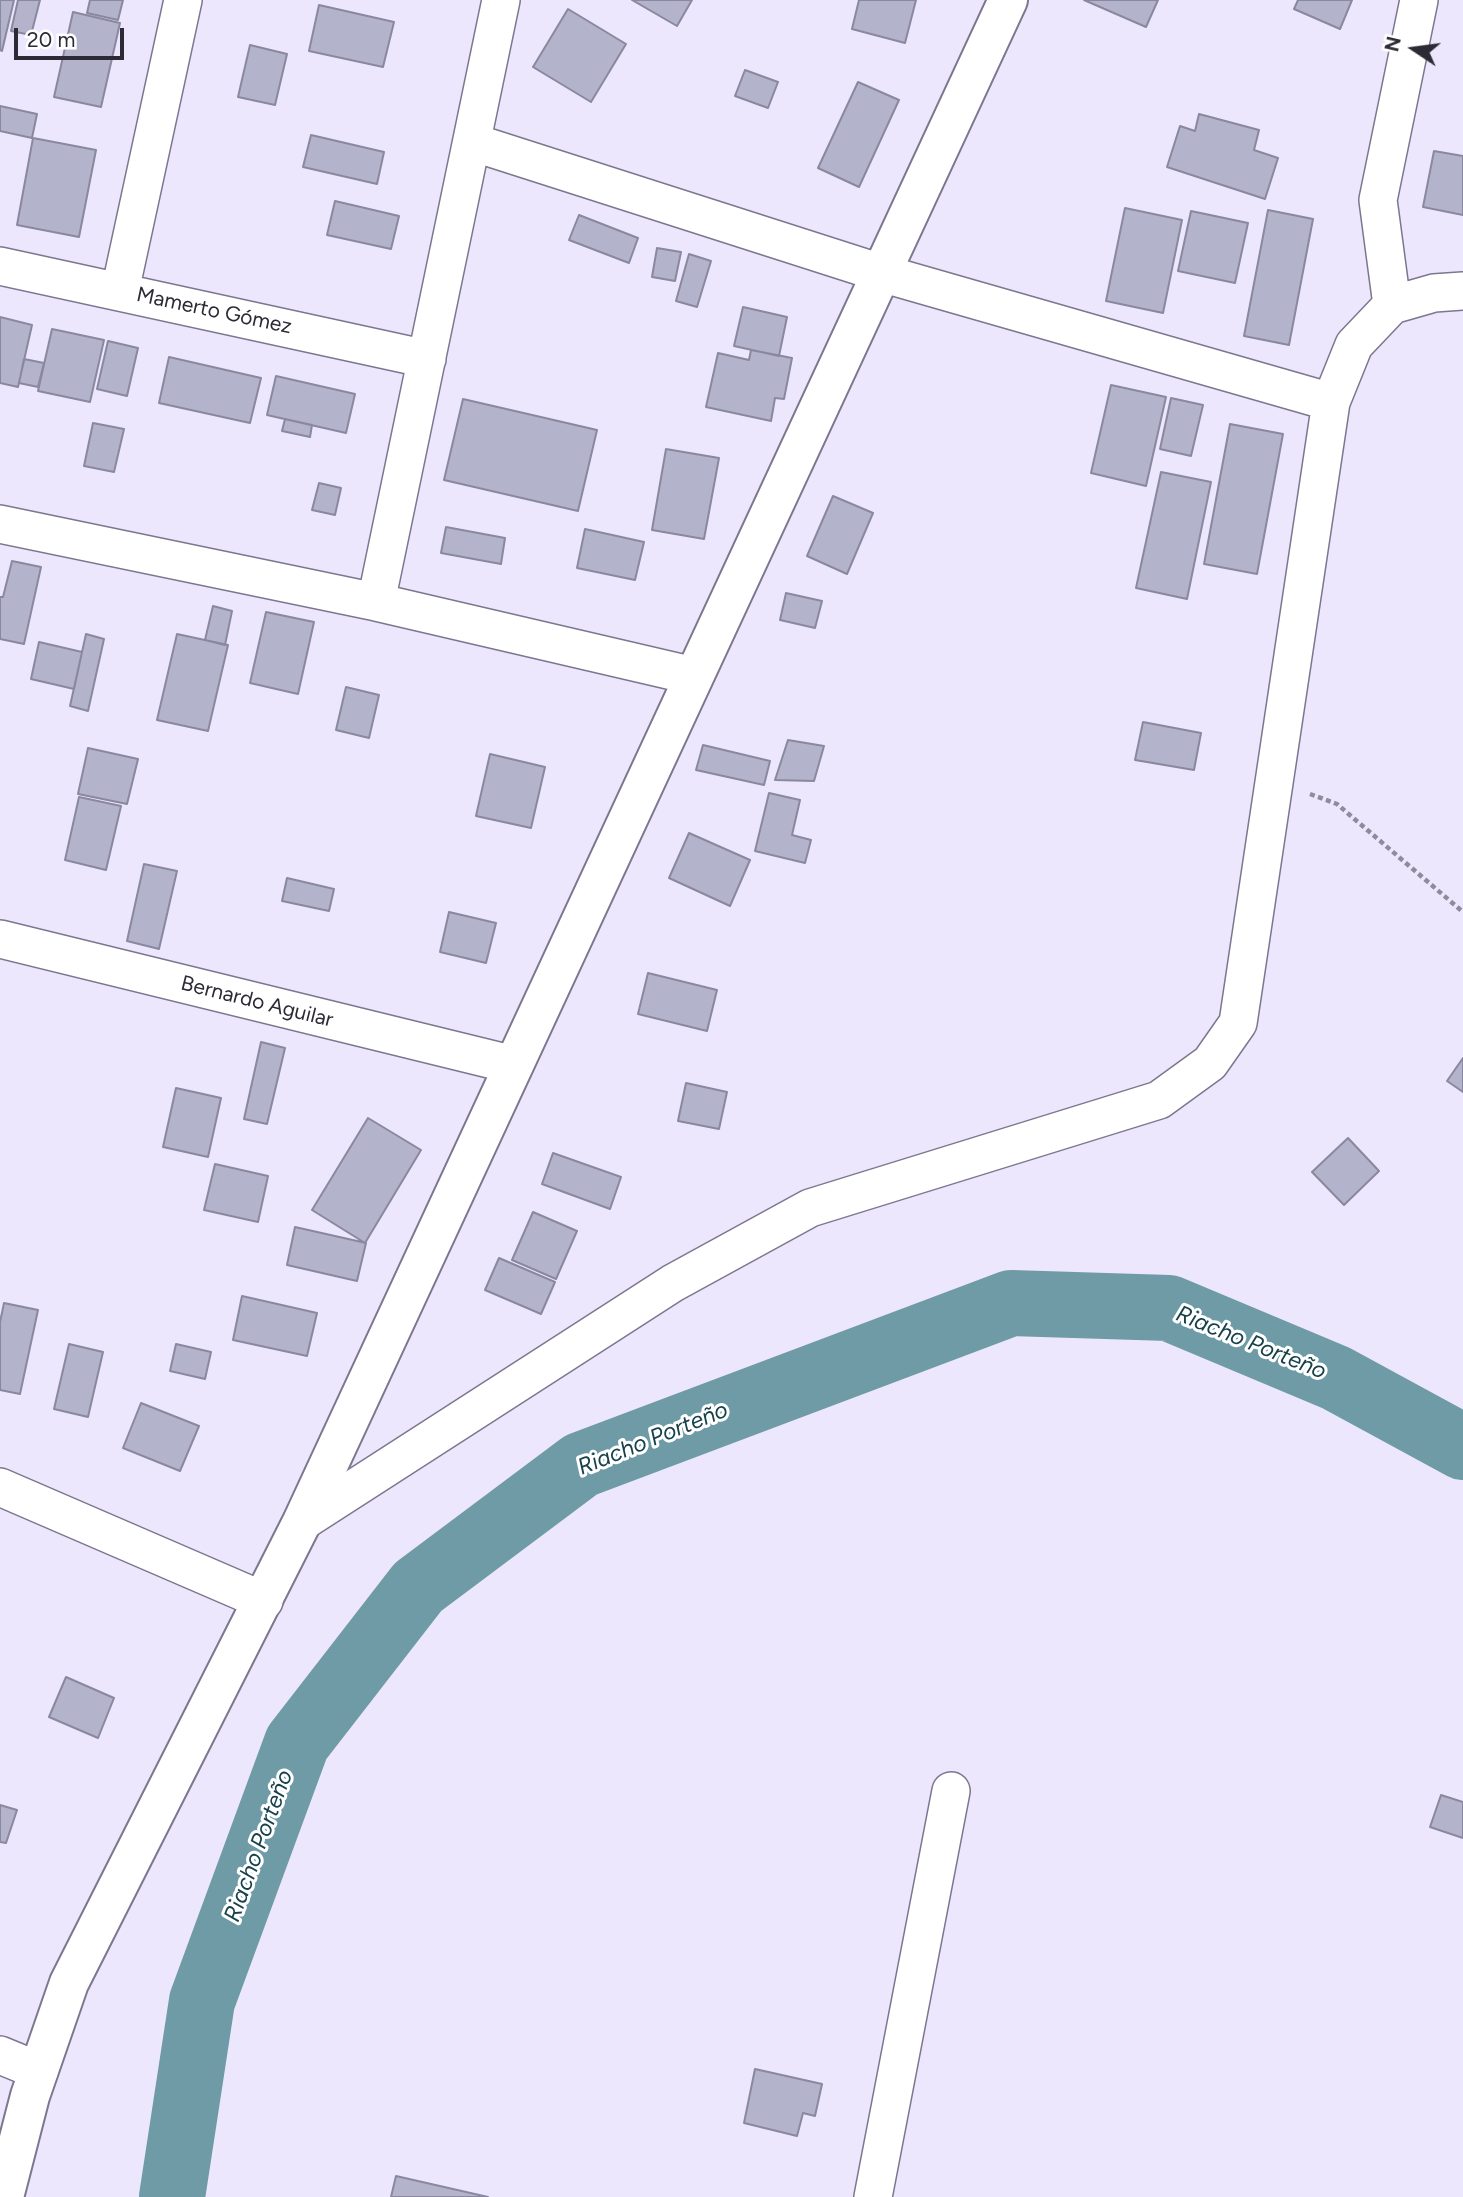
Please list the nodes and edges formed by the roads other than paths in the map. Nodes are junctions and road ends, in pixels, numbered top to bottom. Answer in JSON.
{"nodes":[{"id":1,"x":183,"y":0,"type":"edge"},
{"id":2,"x":501,"y":0,"type":"edge"},
{"id":3,"x":1007,"y":0,"type":"edge"},
{"id":4,"x":1419,"y":0,"type":"edge"},
{"id":5,"x":472,"y":142,"type":"junction"},
{"id":6,"x":0,"y":266,"type":"edge"},
{"id":7,"x":881,"y":273,"type":"junction"},
{"id":8,"x":120,"y":291,"type":"junction"},
{"id":9,"x":1463,"y":291,"type":"edge"},
{"id":10,"x":1391,"y":305,"type":"junction"},
{"id":11,"x":427,"y":359,"type":"junction"},
{"id":12,"x":1331,"y":402,"type":"junction"},
{"id":13,"x":0,"y":524,"type":"edge"},
{"id":14,"x":376,"y":602,"type":"junction"},
{"id":15,"x":694,"y":676,"type":"junction"},
{"id":16,"x":0,"y":939,"type":"edge"},
{"id":17,"x":514,"y":1065,"type":"junction"},
{"id":18,"x":0,"y":1487,"type":"edge"},
{"id":19,"x":302,"y":1522,"type":"junction"},
{"id":20,"x":264,"y":1601,"type":"junction"},
{"id":21,"x":951,"y":1791,"type":"dead end"},
{"id":22,"x":0,"y":2055,"type":"edge"},
{"id":23,"x":39,"y":2071,"type":"junction"},
{"id":24,"x":5,"y":2197,"type":"edge"},
{"id":25,"x":873,"y":2197,"type":"edge"}],
"edges":[{"from":1,"to":8,"type":"street"},
{"from":2,"to":5,"type":"street"},
{"from":3,"to":7,"type":"street"},
{"from":4,"to":10,"type":"street"},
{"from":5,"to":7,"type":"street"},
{"from":5,"to":11,"type":"street"},
{"from":6,"to":8,"type":"street","name":"Mamerto Gómez"},
{"from":7,"to":12,"type":"street"},
{"from":7,"to":15,"type":"street"},
{"from":8,"to":11,"type":"street","name":"Mamerto Gómez"},
{"from":9,"to":10,"type":"street"},
{"from":10,"to":12,"type":"street"},
{"from":11,"to":14,"type":"street"},
{"from":12,"to":19,"type":"street"},
{"from":13,"to":14,"type":"street"},
{"from":14,"to":15,"type":"street"},
{"from":15,"to":17,"type":"street"},
{"from":16,"to":17,"type":"street","name":"Bernardo Aguilar"},
{"from":17,"to":19,"type":"street"},
{"from":18,"to":20,"type":"street"},
{"from":19,"to":20,"type":"street"},
{"from":20,"to":23,"type":"street"},
{"from":21,"to":25,"type":"street"},
{"from":22,"to":23,"type":"street"},
{"from":23,"to":24,"type":"street"}]}
